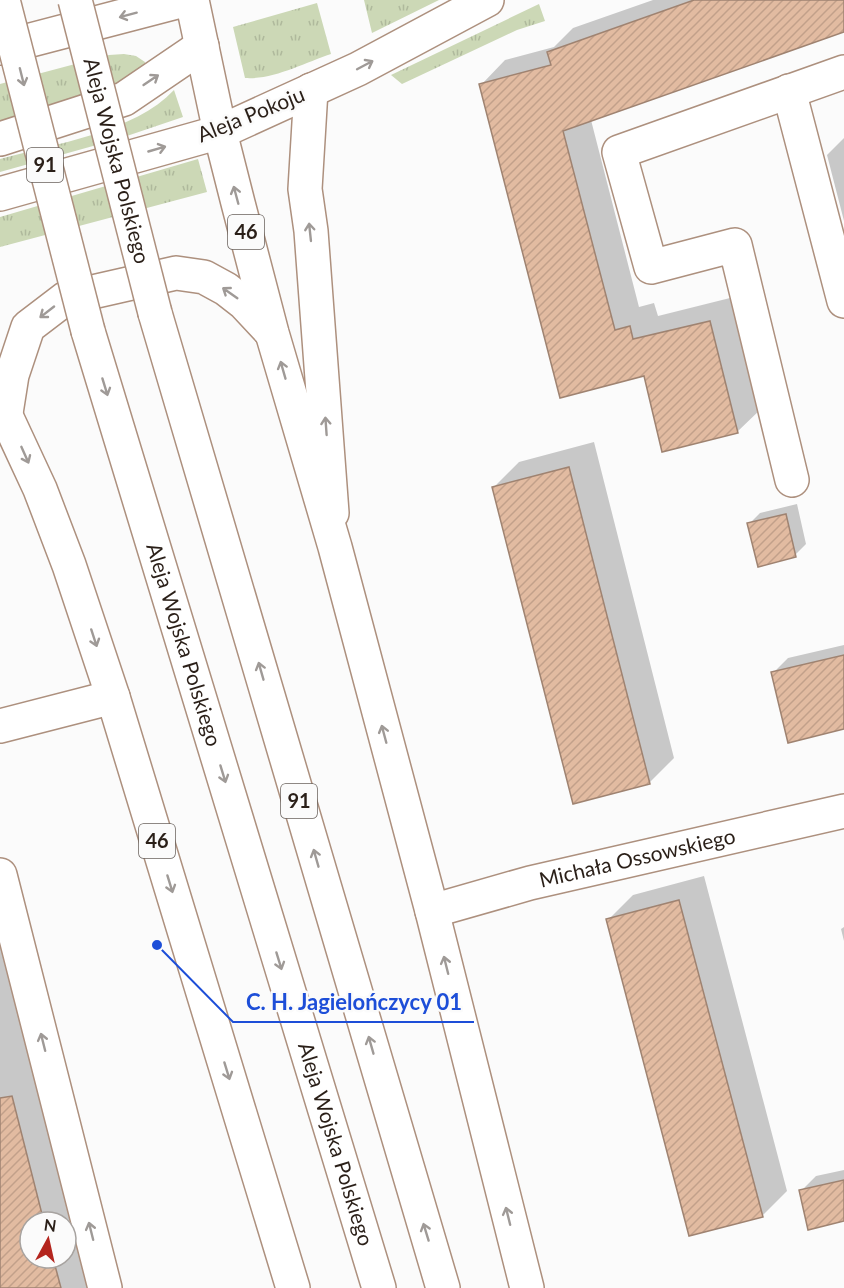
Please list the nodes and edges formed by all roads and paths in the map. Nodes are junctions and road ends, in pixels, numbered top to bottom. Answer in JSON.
{"nodes":[{"id":1,"x":3,"y":0,"type":"edge"},
{"id":2,"x":75,"y":0,"type":"edge"},
{"id":3,"x":184,"y":0,"type":"edge"},
{"id":4,"x":192,"y":0,"type":"edge"},
{"id":5,"x":487,"y":0,"type":"edge"},
{"id":6,"x":202,"y":46,"type":"junction"},
{"id":7,"x":0,"y":48,"type":"edge"},
{"id":8,"x":844,"y":72,"type":"edge"},
{"id":9,"x":312,"y":90,"type":"junction"},
{"id":10,"x":789,"y":91,"type":"junction"},
{"id":11,"x":220,"y":132,"type":"junction"},
{"id":12,"x":0,"y":139,"type":"edge"},
{"id":13,"x":0,"y":194,"type":"edge"},
{"id":14,"x":844,"y":301,"type":"edge"},
{"id":15,"x":272,"y":333,"type":"junction"},
{"id":16,"x":3,"y":408,"type":"edge"},
{"id":17,"x":792,"y":480,"type":"dead end"},
{"id":18,"x":335,"y":547,"type":"junction"},
{"id":19,"x":113,"y":697,"type":"junction"},
{"id":20,"x":0,"y":726,"type":"edge"},
{"id":21,"x":844,"y":811,"type":"edge"},
{"id":22,"x":0,"y":875,"type":"edge"},
{"id":23,"x":432,"y":911,"type":"junction"},
{"id":24,"x":528,"y":1283,"type":"edge"},
{"id":25,"x":105,"y":1288,"type":"edge"},
{"id":26,"x":293,"y":1288,"type":"edge"},
{"id":27,"x":379,"y":1288,"type":"edge"},
{"id":28,"x":443,"y":1288,"type":"edge"}],
"edges":[{"from":1,"to":27,"type":"main road","name":"Aleja Wojska Polskiego","number":"91","one_way":true,"bridge":true},
{"from":28,"to":2,"type":"main road","name":"Aleja Wojska Polskiego","number":"91","one_way":true,"bridge":true},
{"from":3,"to":7,"type":"main road","one_way":true},
{"from":4,"to":6,"type":"main road","number":"46"},
{"from":9,"to":5,"type":"main road","name":"Aleja Pokoju","one_way":true},
{"from":6,"to":11,"type":"main road","number":"46"},
{"from":12,"to":6,"type":"main road","one_way":true},
{"from":8,"to":10,"type":"main road"},
{"from":9,"to":11,"type":"main road","name":"Aleja Pokoju"},
{"from":18,"to":9,"type":"main road","one_way":true},
{"from":10,"to":14,"type":"main road"},
{"from":10,"to":17,"type":"main road"},
{"from":13,"to":11,"type":"main road","name":"Aleja Pokoju","one_way":true},
{"from":15,"to":11,"type":"main road","number":"46","one_way":true},
{"from":15,"to":16,"type":"main road","one_way":true},
{"from":18,"to":15,"type":"main road","number":"46","one_way":true},
{"from":16,"to":19,"type":"main road","number":"46","one_way":true},
{"from":23,"to":18,"type":"main road","number":"46","one_way":true},
{"from":19,"to":20,"type":"main road"},
{"from":19,"to":26,"type":"main road","number":"46","one_way":true},
{"from":21,"to":23,"type":"main road","name":"Michała Ossowskiego"},
{"from":25,"to":22,"type":"main road","one_way":true},
{"from":24,"to":23,"type":"main road","number":"46","one_way":true}]}
